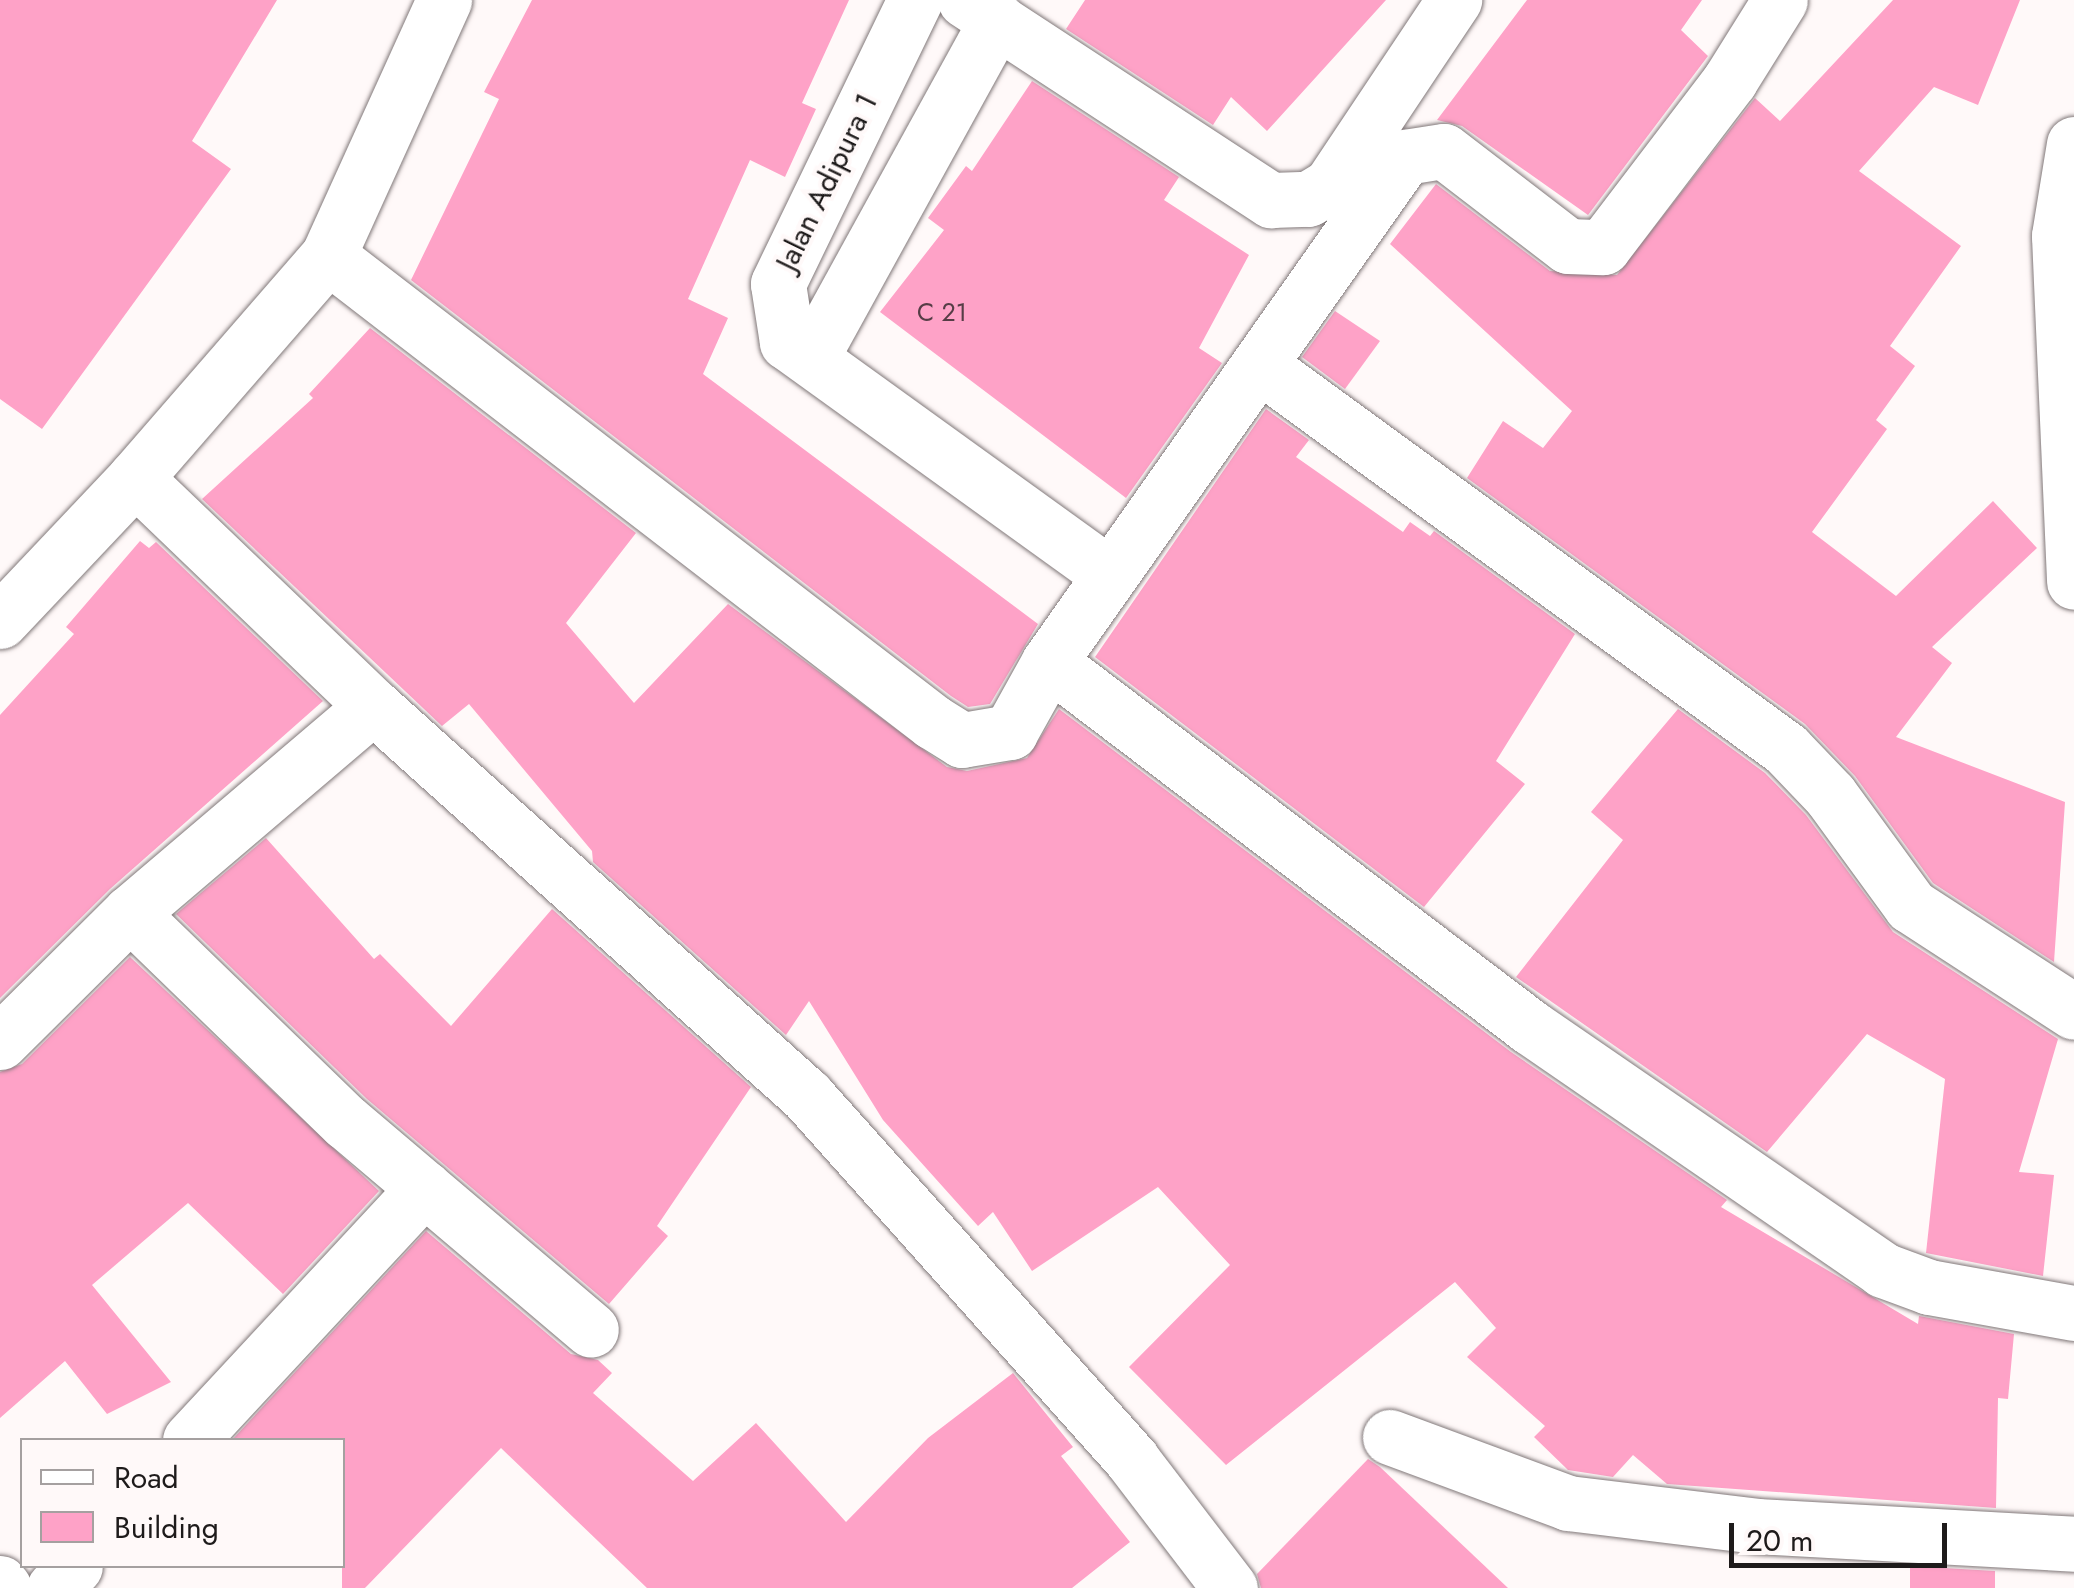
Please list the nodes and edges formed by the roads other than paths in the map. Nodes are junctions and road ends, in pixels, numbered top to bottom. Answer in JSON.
{"nodes":[{"id":1,"x":444,"y":0,"type":"edge"},
{"id":2,"x":915,"y":0,"type":"edge"},
{"id":3,"x":1454,"y":0,"type":"edge"},
{"id":4,"x":1780,"y":0,"type":"edge"},
{"id":5,"x":981,"y":10,"type":"edge"},
{"id":6,"x":2074,"y":144,"type":"edge"},
{"id":7,"x":328,"y":256,"type":"junction"},
{"id":8,"x":812,"y":356,"type":"junction"},
{"id":9,"x":1262,"y":367,"type":"junction"},
{"id":10,"x":136,"y":478,"type":"junction"},
{"id":11,"x":1109,"y":574,"type":"junction"},
{"id":12,"x":2074,"y":582,"type":"edge"},
{"id":13,"x":0,"y":621,"type":"edge"},
{"id":14,"x":1049,"y":662,"type":"junction"},
{"id":15,"x":373,"y":706,"type":"junction"},
{"id":16,"x":130,"y":914,"type":"junction"},
{"id":17,"x":2074,"y":1012,"type":"edge"},
{"id":18,"x":0,"y":1042,"type":"edge"},
{"id":19,"x":424,"y":1188,"type":"junction"},
{"id":20,"x":2074,"y":1313,"type":"edge"},
{"id":21,"x":591,"y":1330,"type":"dead end"},
{"id":22,"x":1390,"y":1436,"type":"dead end"},
{"id":23,"x":192,"y":1438,"type":"edge"},
{"id":24,"x":2074,"y":1544,"type":"edge"},
{"id":25,"x":72,"y":1568,"type":"edge"},
{"id":26,"x":54,"y":1588,"type":"edge"},
{"id":27,"x":1230,"y":1588,"type":"edge"}],
"edges":[{"from":1,"to":7,"type":"street"},
{"from":2,"to":8,"type":"street","name":"Jalan Adipura 1"},
{"from":3,"to":5,"type":"street"},
{"from":4,"to":9,"type":"street"},
{"from":5,"to":8,"type":"street"},
{"from":6,"to":12,"type":"street"},
{"from":7,"to":10,"type":"street"},
{"from":7,"to":14,"type":"street"},
{"from":8,"to":11,"type":"street","name":"Jalan Adipura 1"},
{"from":9,"to":11,"type":"street"},
{"from":9,"to":17,"type":"street"},
{"from":10,"to":13,"type":"street"},
{"from":10,"to":15,"type":"street"},
{"from":11,"to":14,"type":"street"},
{"from":14,"to":20,"type":"street"},
{"from":15,"to":16,"type":"street"},
{"from":15,"to":27,"type":"street"},
{"from":16,"to":18,"type":"street"},
{"from":16,"to":19,"type":"street"},
{"from":19,"to":21,"type":"street"},
{"from":19,"to":23,"type":"street"},
{"from":22,"to":24,"type":"street"},
{"from":25,"to":26,"type":"street"}]}
